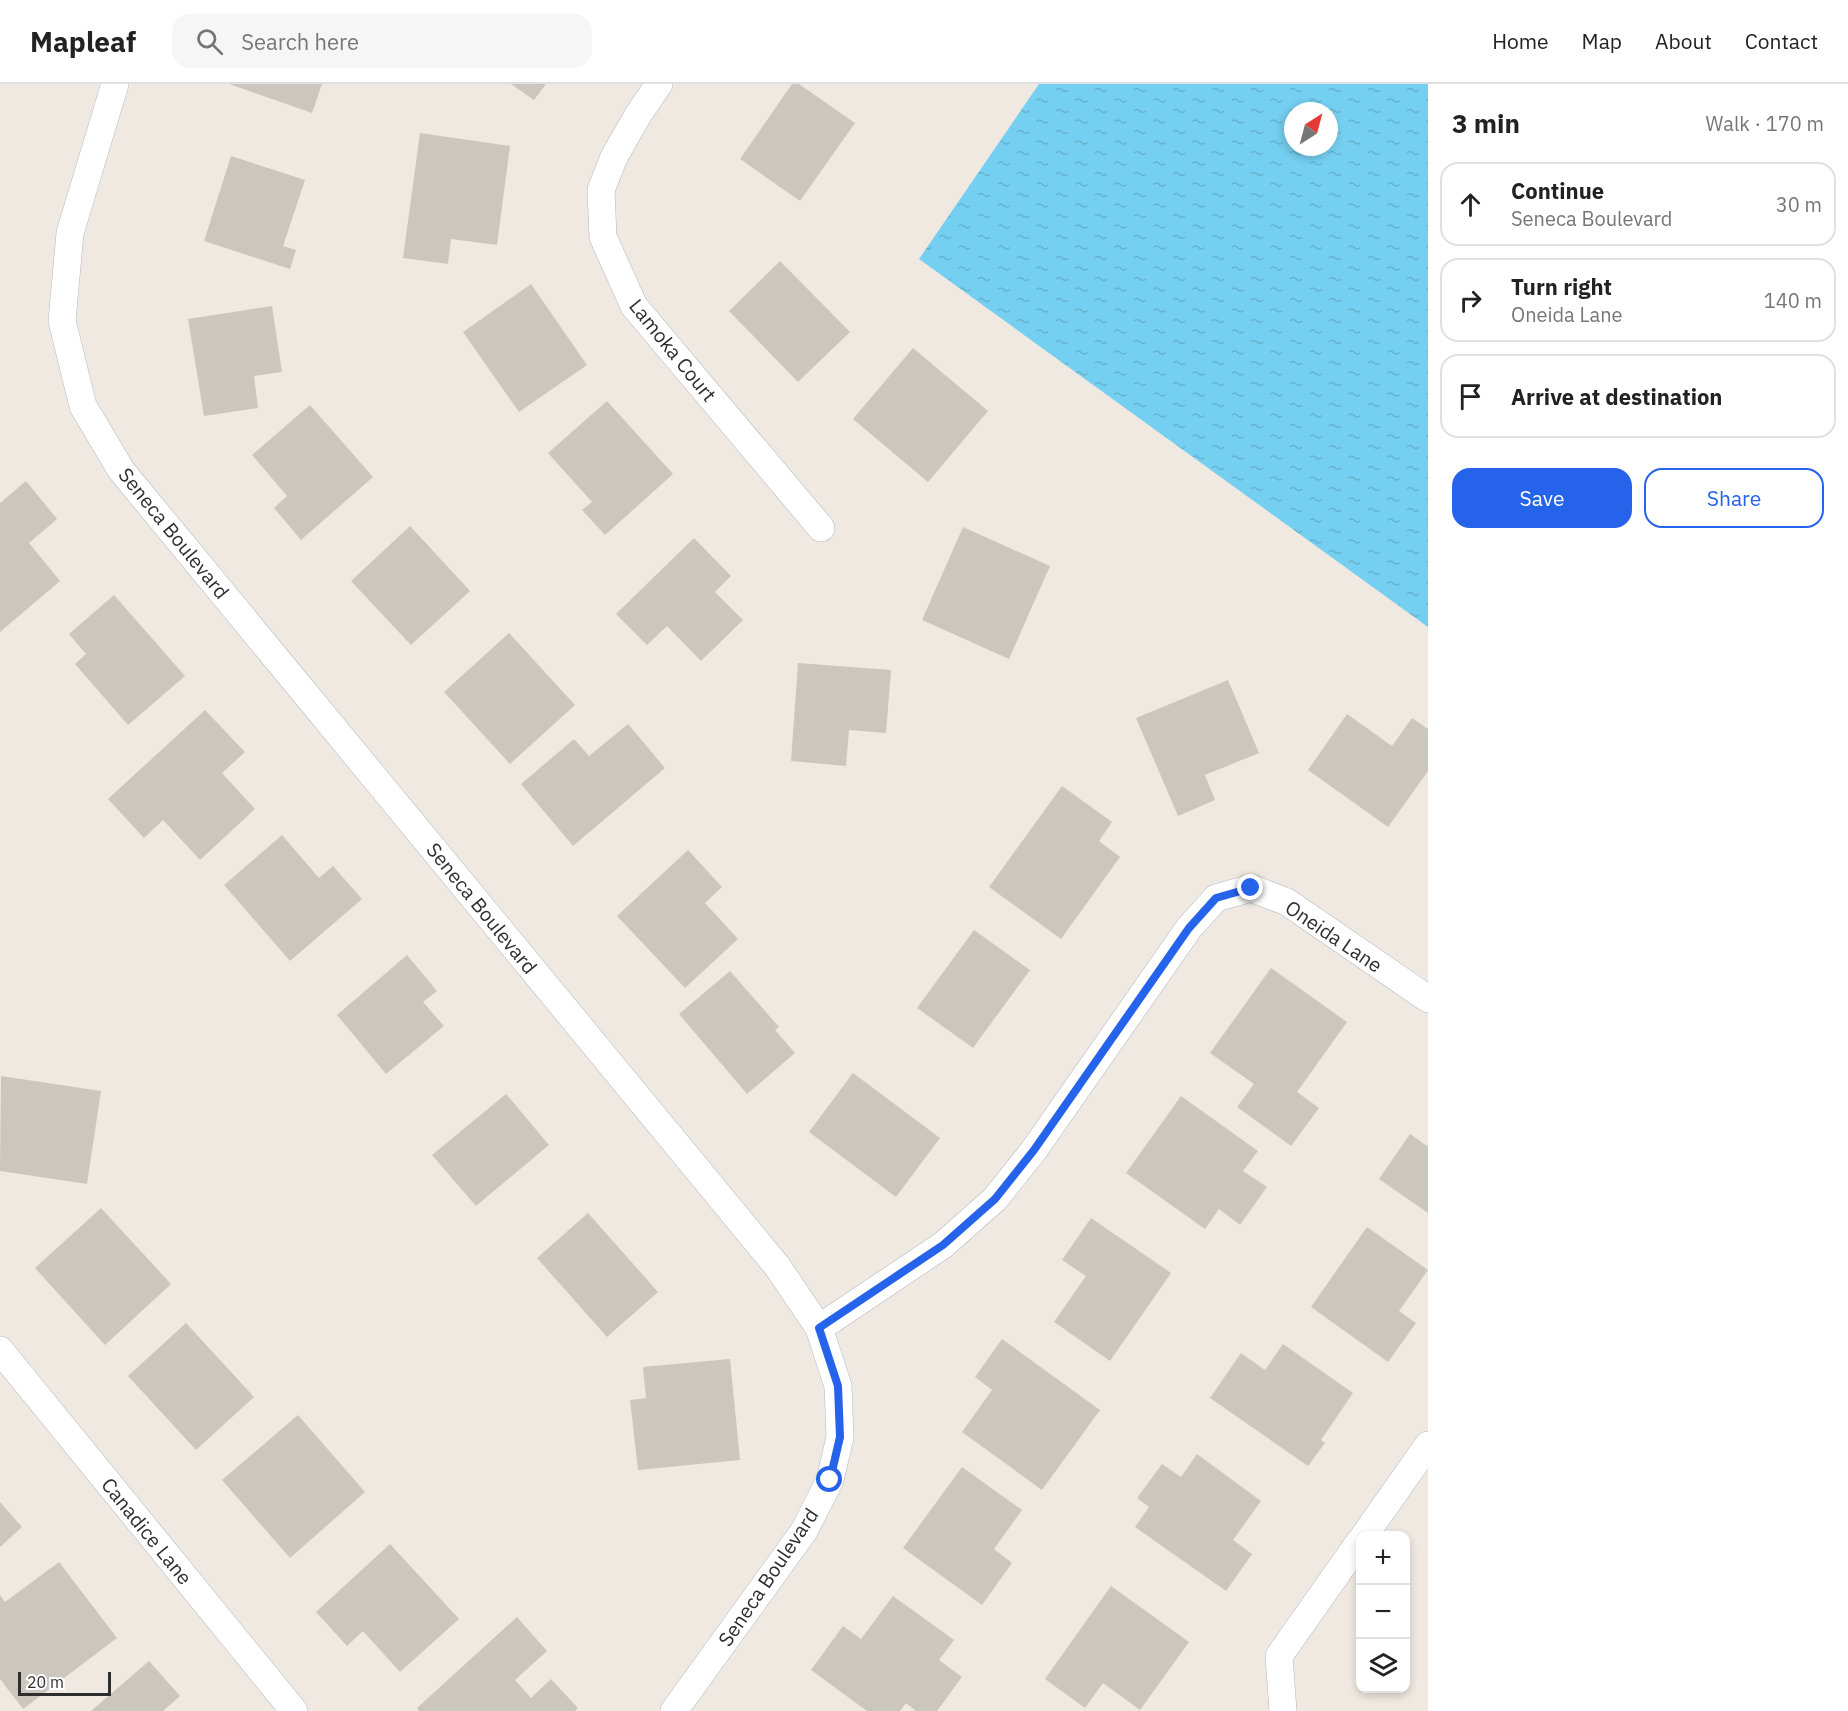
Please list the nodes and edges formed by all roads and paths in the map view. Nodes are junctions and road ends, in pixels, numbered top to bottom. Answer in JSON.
{"nodes":[{"id":1,"x":115,"y":84,"type":"edge"},
{"id":2,"x":659,"y":84,"type":"edge"},
{"id":3,"x":821,"y":528,"type":"dead end"},
{"id":4,"x":1428,"y":999,"type":"edge"},
{"id":5,"x":819,"y":1328,"type":"junction"},
{"id":6,"x":0,"y":1350,"type":"edge"},
{"id":7,"x":1428,"y":1445,"type":"edge"},
{"id":8,"x":1368,"y":1531,"type":"edge"},
{"id":9,"x":1356,"y":1547,"type":"edge"},
{"id":10,"x":294,"y":1711,"type":"edge"},
{"id":11,"x":674,"y":1711,"type":"edge"},
{"id":12,"x":1283,"y":1711,"type":"edge"}],
"edges":[{"from":1,"to":5,"type":"street","name":"Seneca Boulevard"},
{"from":2,"to":3,"type":"street","name":"Lamoka Court"},
{"from":4,"to":5,"type":"street","name":"Oneida Lane"},
{"from":5,"to":11,"type":"street","name":"Seneca Boulevard"},
{"from":6,"to":10,"type":"street","name":"Canadice Lane"},
{"from":7,"to":8,"type":"street"},
{"from":9,"to":12,"type":"street"}]}
